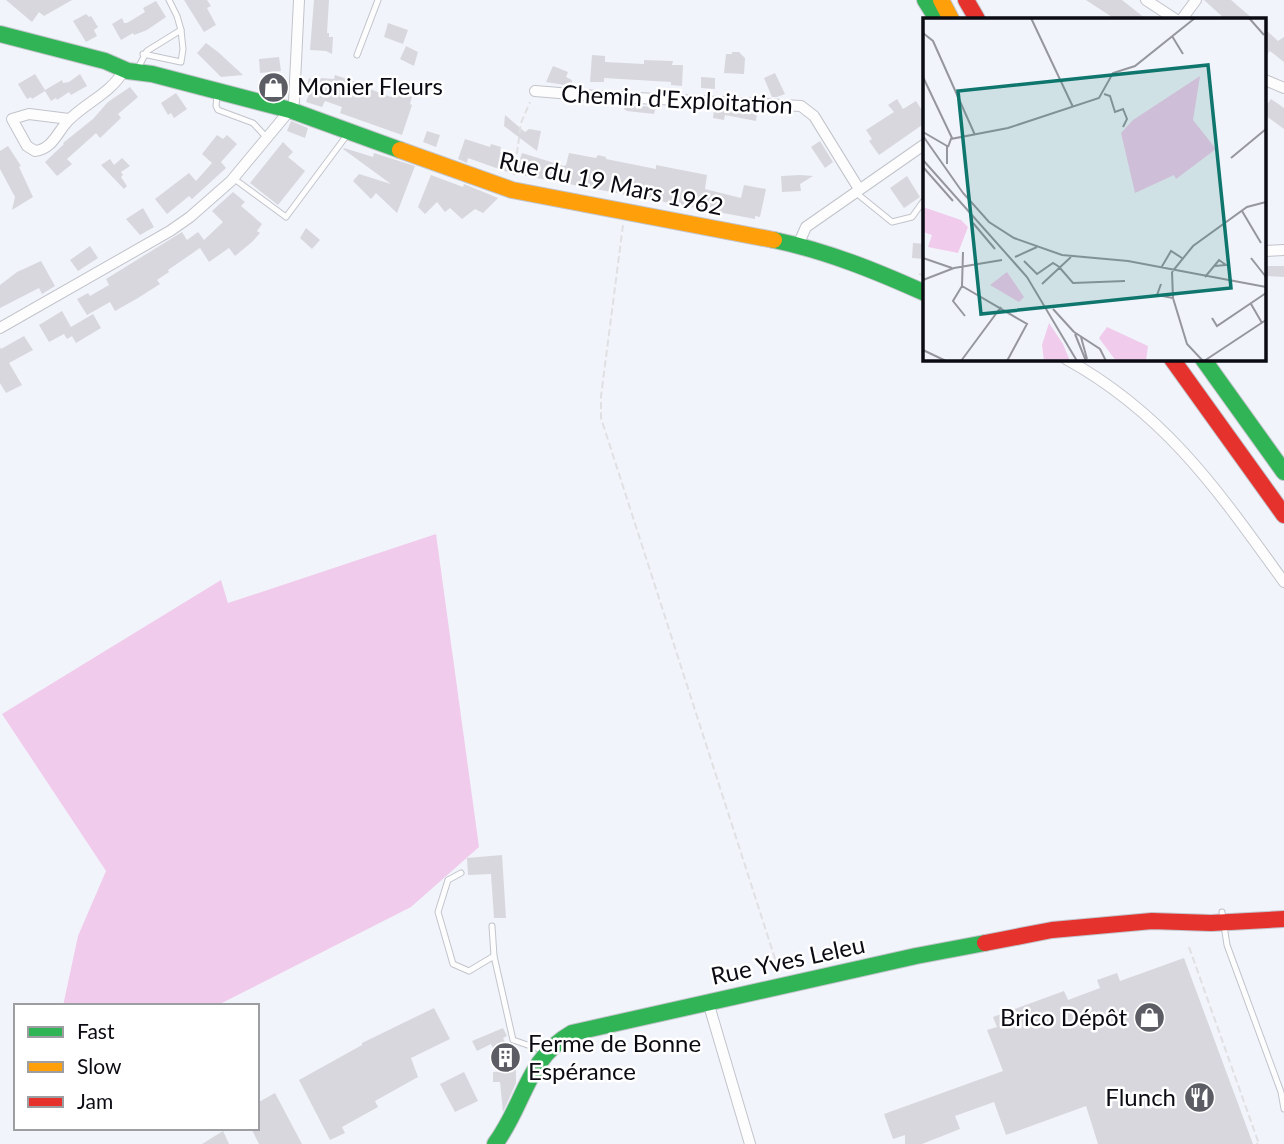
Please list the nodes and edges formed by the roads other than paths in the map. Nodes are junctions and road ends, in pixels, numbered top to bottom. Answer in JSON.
{"nodes":[{"id":1,"x":169,"y":0,"type":"edge"},
{"id":2,"x":299,"y":0,"type":"edge"},
{"id":3,"x":378,"y":0,"type":"edge"},
{"id":4,"x":925,"y":0,"type":"edge"},
{"id":5,"x":941,"y":0,"type":"edge"},
{"id":6,"x":966,"y":0,"type":"edge"},
{"id":7,"x":1146,"y":0,"type":"edge"},
{"id":8,"x":1196,"y":0,"type":"edge"},
{"id":9,"x":936,"y":18,"type":"edge"},
{"id":10,"x":950,"y":18,"type":"edge"},
{"id":11,"x":976,"y":18,"type":"edge"},
{"id":12,"x":1173,"y":18,"type":"edge"},
{"id":13,"x":1183,"y":18,"type":"edge"},
{"id":14,"x":181,"y":30,"type":"junction"},
{"id":15,"x":0,"y":34,"type":"edge"},
{"id":16,"x":144,"y":54,"type":"junction"},
{"id":17,"x":356,"y":55,"type":"dead end"},
{"id":18,"x":130,"y":71,"type":"junction"},
{"id":19,"x":1266,"y":80,"type":"edge"},
{"id":20,"x":1284,"y":88,"type":"edge"},
{"id":21,"x":218,"y":91,"type":"junction"},
{"id":22,"x":535,"y":91,"type":"road end"},
{"id":23,"x":253,"y":100,"type":"junction"},
{"id":24,"x":290,"y":110,"type":"junction"},
{"id":25,"x":69,"y":119,"type":"junction"},
{"id":26,"x":277,"y":125,"type":"junction"},
{"id":27,"x":349,"y":132,"type":"junction"},
{"id":28,"x":268,"y":138,"type":"junction"},
{"id":29,"x":923,"y":145,"type":"edge"},
{"id":30,"x":233,"y":178,"type":"junction"},
{"id":31,"x":857,"y":190,"type":"junction"},
{"id":32,"x":923,"y":202,"type":"edge"},
{"id":33,"x":798,"y":245,"type":"junction"},
{"id":34,"x":1284,"y":250,"type":"edge"},
{"id":35,"x":1266,"y":251,"type":"edge"},
{"id":36,"x":923,"y":292,"type":"edge"},
{"id":37,"x":0,"y":328,"type":"edge"},
{"id":38,"x":1068,"y":360,"type":"edge"},
{"id":39,"x":1173,"y":360,"type":"edge"},
{"id":40,"x":1204,"y":360,"type":"edge"},
{"id":41,"x":1284,"y":472,"type":"edge"},
{"id":42,"x":1284,"y":515,"type":"edge"},
{"id":43,"x":1284,"y":582,"type":"edge"},
{"id":44,"x":461,"y":873,"type":"dead end"},
{"id":45,"x":1284,"y":908,"type":"edge"},
{"id":46,"x":1222,"y":917,"type":"junction"},
{"id":47,"x":1284,"y":919,"type":"edge"},
{"id":48,"x":492,"y":926,"type":"dead end"},
{"id":49,"x":494,"y":956,"type":"junction"},
{"id":50,"x":708,"y":1002,"type":"junction"},
{"id":51,"x":545,"y":1051,"type":"junction"},
{"id":52,"x":1284,"y":1109,"type":"edge"},
{"id":53,"x":495,"y":1144,"type":"edge"},
{"id":54,"x":750,"y":1144,"type":"edge"}],
"edges":[{"from":1,"to":14,"type":"lane"},
{"from":2,"to":24,"type":"street"},
{"from":3,"to":17,"type":"lane"},
{"from":4,"to":9,"type":"main road"},
{"from":5,"to":10,"type":"main road"},
{"from":6,"to":11,"type":"main road"},
{"from":7,"to":12,"type":"street"},
{"from":8,"to":13,"type":"street"},
{"from":14,"to":16,"type":"lane"},
{"from":14,"to":16,"type":"lane"},
{"from":15,"to":18,"type":"main road","name":"Rue du 19 Mars 1962"},
{"from":16,"to":18,"type":"lane"},
{"from":18,"to":21,"type":"main road","name":"Rue du 19 Mars 1962"},
{"from":18,"to":25,"type":"street"},
{"from":19,"to":20,"type":"street"},
{"from":21,"to":23,"type":"main road","name":"Rue du 19 Mars 1962"},
{"from":21,"to":28,"type":"lane"},
{"from":22,"to":31,"type":"street","name":"Chemin d'Exploitation"},
{"from":23,"to":24,"type":"main road","name":"Rue du 19 Mars 1962"},
{"from":23,"to":26,"type":"street"},
{"from":24,"to":26,"type":"street"},
{"from":24,"to":27,"type":"main road","name":"Rue du 19 Mars 1962"},
{"from":25,"to":25,"type":"street"},
{"from":26,"to":28,"type":"street"},
{"from":27,"to":30,"type":"lane"},
{"from":27,"to":33,"type":"main road","name":"Rue du 19 Mars 1962"},
{"from":28,"to":30,"type":"street"},
{"from":29,"to":31,"type":"street"},
{"from":30,"to":37,"type":"street"},
{"from":31,"to":32,"type":"lane"},
{"from":31,"to":33,"type":"street"},
{"from":33,"to":36,"type":"main road","name":"Rue du 19 Mars 1962"},
{"from":34,"to":35,"type":"street"},
{"from":38,"to":43,"type":"street"},
{"from":39,"to":42,"type":"main road"},
{"from":40,"to":41,"type":"main road"},
{"from":44,"to":49,"type":"lane"},
{"from":45,"to":46,"type":"main road","name":"Rue Yves Leleu"},
{"from":46,"to":47,"type":"main road","name":"Rue Yves Leleu"},
{"from":46,"to":50,"type":"main road","name":"Rue Yves Leleu"},
{"from":46,"to":52,"type":"lane"},
{"from":48,"to":49,"type":"lane"},
{"from":49,"to":51,"type":"lane"},
{"from":50,"to":51,"type":"main road","name":"Rue Yves Leleu"},
{"from":50,"to":54,"type":"street"},
{"from":51,"to":53,"type":"main road","name":"Rue Yves Leleu"}]}
